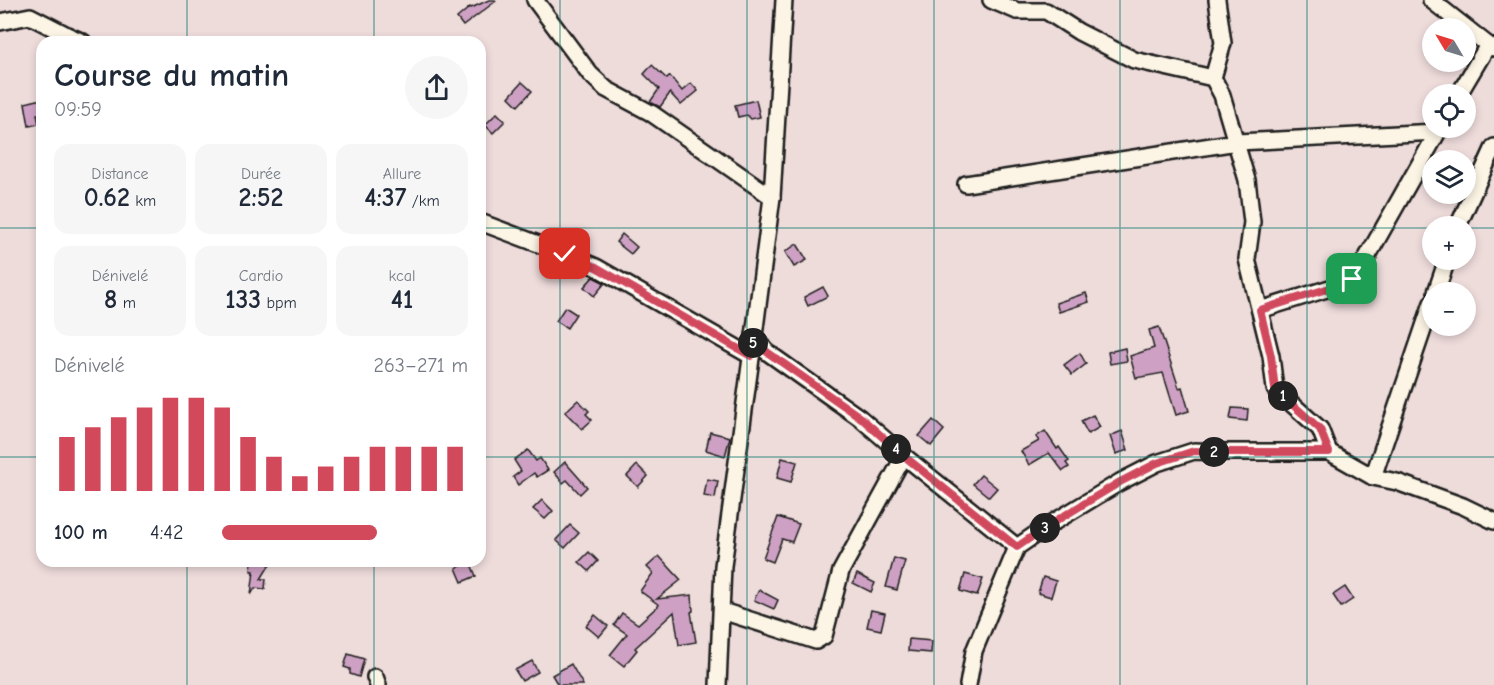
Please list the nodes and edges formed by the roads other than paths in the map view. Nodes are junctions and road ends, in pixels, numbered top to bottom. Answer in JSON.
{"nodes":[{"id":1,"x":535,"y":0,"type":"edge"},
{"id":2,"x":784,"y":0,"type":"edge"},
{"id":3,"x":991,"y":0,"type":"edge"},
{"id":4,"x":1217,"y":0,"type":"edge"},
{"id":5,"x":1431,"y":0,"type":"edge"},
{"id":6,"x":1037,"y":5,"type":"edge"},
{"id":7,"x":0,"y":22,"type":"edge"},
{"id":8,"x":69,"y":36,"type":"edge"},
{"id":9,"x":1491,"y":46,"type":"edge"},
{"id":10,"x":1213,"y":78,"type":"junction"},
{"id":11,"x":1466,"y":84,"type":"edge"},
{"id":12,"x":1422,"y":131,"type":"edge"},
{"id":13,"x":1434,"y":138,"type":"edge"},
{"id":14,"x":1237,"y":142,"type":"junction"},
{"id":15,"x":1494,"y":147,"type":"edge"},
{"id":16,"x":966,"y":184,"type":"dead end"},
{"id":17,"x":772,"y":198,"type":"junction"},
{"id":18,"x":1463,"y":216,"type":"edge"},
{"id":19,"x":486,"y":224,"type":"edge"},
{"id":20,"x":1260,"y":310,"type":"junction"},
{"id":21,"x":1422,"y":332,"type":"edge"},
{"id":22,"x":754,"y":336,"type":"junction"},
{"id":23,"x":751,"y":356,"type":"junction"},
{"id":24,"x":1329,"y":452,"type":"junction"},
{"id":25,"x":904,"y":456,"type":"junction"},
{"id":26,"x":1373,"y":477,"type":"junction"},
{"id":27,"x":1494,"y":521,"type":"edge"},
{"id":28,"x":1017,"y":547,"type":"junction"},
{"id":29,"x":722,"y":610,"type":"junction"},
{"id":30,"x":718,"y":685,"type":"edge"},
{"id":31,"x":968,"y":685,"type":"edge"}],
"edges":[{"from":1,"to":17,"type":"street"},
{"from":2,"to":17,"type":"street"},
{"from":3,"to":6,"type":"street"},
{"from":4,"to":10,"type":"street"},
{"from":5,"to":9,"type":"street"},
{"from":6,"to":10,"type":"street"},
{"from":7,"to":8,"type":"street"},
{"from":9,"to":11,"type":"street"},
{"from":10,"to":14,"type":"street"},
{"from":12,"to":14,"type":"street"},
{"from":13,"to":20,"type":"street"},
{"from":14,"to":16,"type":"street"},
{"from":14,"to":20,"type":"street"},
{"from":15,"to":18,"type":"street"},
{"from":17,"to":22,"type":"street"},
{"from":19,"to":23,"type":"street"},
{"from":20,"to":24,"type":"street"},
{"from":21,"to":26,"type":"street"},
{"from":22,"to":23,"type":"street"},
{"from":22,"to":25,"type":"street"},
{"from":23,"to":29,"type":"street"},
{"from":24,"to":26,"type":"street"},
{"from":24,"to":28,"type":"street"},
{"from":25,"to":28,"type":"street"},
{"from":25,"to":29,"type":"street"},
{"from":26,"to":27,"type":"street"},
{"from":28,"to":31,"type":"street"},
{"from":29,"to":30,"type":"street"}]}
